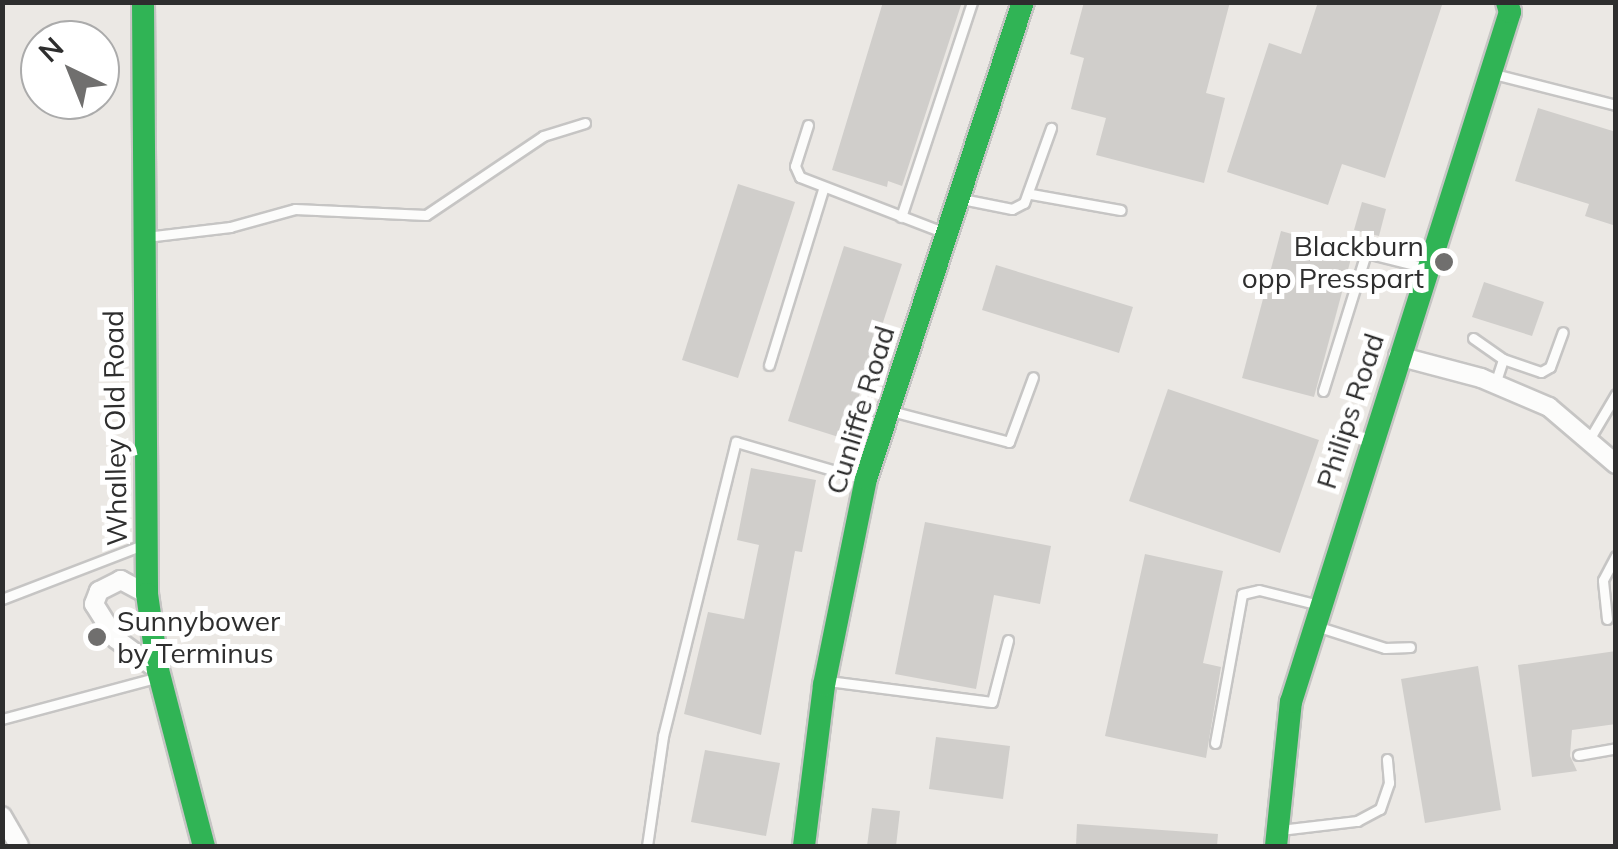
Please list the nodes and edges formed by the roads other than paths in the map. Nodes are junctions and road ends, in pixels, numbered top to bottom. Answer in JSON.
{"nodes":[{"id":1,"x":143,"y":2,"type":"edge"},
{"id":2,"x":972,"y":2,"type":"edge"},
{"id":3,"x":1024,"y":2,"type":"edge"},
{"id":4,"x":1506,"y":2,"type":"edge"},
{"id":5,"x":1491,"y":74,"type":"junction"},
{"id":6,"x":1616,"y":105,"type":"edge"},
{"id":7,"x":585,"y":123,"type":"dead end"},
{"id":8,"x":808,"y":124,"type":"dead end"},
{"id":9,"x":1050,"y":128,"type":"dead end"},
{"id":10,"x":823,"y":189,"type":"junction"},
{"id":11,"x":1031,"y":194,"type":"junction"},
{"id":12,"x":959,"y":198,"type":"junction"},
{"id":13,"x":1121,"y":210,"type":"dead end"},
{"id":14,"x":901,"y":217,"type":"junction"},
{"id":15,"x":948,"y":234,"type":"junction"},
{"id":16,"x":143,"y":238,"type":"junction"},
{"id":17,"x":1430,"y":268,"type":"junction"},
{"id":18,"x":1563,"y":332,"type":"dead end"},
{"id":19,"x":1473,"y":338,"type":"dead end"},
{"id":20,"x":1398,"y":356,"type":"junction"},
{"id":21,"x":1503,"y":359,"type":"junction"},
{"id":22,"x":768,"y":365,"type":"dead end"},
{"id":23,"x":1033,"y":377,"type":"dead end"},
{"id":24,"x":1496,"y":384,"type":"junction"},
{"id":25,"x":1323,"y":391,"type":"dead end"},
{"id":26,"x":1616,"y":394,"type":"edge"},
{"id":27,"x":889,"y":411,"type":"junction"},
{"id":28,"x":1590,"y":438,"type":"junction"},
{"id":29,"x":1616,"y":464,"type":"edge"},
{"id":30,"x":866,"y":480,"type":"junction"},
{"id":31,"x":146,"y":544,"type":"junction"},
{"id":32,"x":1616,"y":556,"type":"edge"},
{"id":33,"x":147,"y":594,"type":"junction"},
{"id":34,"x":2,"y":599,"type":"edge"},
{"id":35,"x":1316,"y":615,"type":"junction"},
{"id":36,"x":1607,"y":619,"type":"dead end"},
{"id":37,"x":1008,"y":640,"type":"dead end"},
{"id":38,"x":1410,"y":647,"type":"dead end"},
{"id":39,"x":159,"y":673,"type":"junction"},
{"id":40,"x":825,"y":681,"type":"junction"},
{"id":41,"x":2,"y":718,"type":"edge"},
{"id":42,"x":1215,"y":743,"type":"dead end"},
{"id":43,"x":1616,"y":748,"type":"edge"},
{"id":44,"x":1578,"y":755,"type":"dead end"},
{"id":45,"x":1387,"y":759,"type":"dead end"},
{"id":46,"x":2,"y":816,"type":"edge"},
{"id":47,"x":1277,"y":838,"type":"edge"},
{"id":48,"x":19,"y":846,"type":"edge"},
{"id":49,"x":204,"y":846,"type":"edge"},
{"id":50,"x":647,"y":846,"type":"edge"},
{"id":51,"x":804,"y":846,"type":"edge"}],
"edges":[{"from":1,"to":16,"type":"street","name":"Whalley Old Road"},
{"from":2,"to":14,"type":"lane"},
{"from":3,"to":12,"type":"street","name":"Cunliffe Road"},
{"from":4,"to":5,"type":"street","name":"Philips Road"},
{"from":5,"to":6,"type":"lane"},
{"from":5,"to":17,"type":"street","name":"Philips Road"},
{"from":7,"to":16,"type":"lane"},
{"from":8,"to":10,"type":"lane"},
{"from":9,"to":11,"type":"lane"},
{"from":10,"to":14,"type":"lane"},
{"from":10,"to":22,"type":"lane"},
{"from":11,"to":12,"type":"lane"},
{"from":11,"to":13,"type":"lane"},
{"from":12,"to":15,"type":"street","name":"Cunliffe Road"},
{"from":14,"to":15,"type":"lane"},
{"from":15,"to":27,"type":"street","name":"Cunliffe Road"},
{"from":16,"to":31,"type":"street","name":"Whalley Old Road"},
{"from":17,"to":20,"type":"street","name":"Philips Road"},
{"from":17,"to":25,"type":"lane"},
{"from":18,"to":21,"type":"lane"},
{"from":19,"to":21,"type":"lane"},
{"from":20,"to":24,"type":"street"},
{"from":20,"to":35,"type":"street","name":"Philips Road"},
{"from":21,"to":24,"type":"lane"},
{"from":23,"to":27,"type":"lane"},
{"from":24,"to":28,"type":"street"},
{"from":26,"to":28,"type":"lane"},
{"from":27,"to":30,"type":"street","name":"Cunliffe Road"},
{"from":28,"to":29,"type":"street"},
{"from":30,"to":40,"type":"street","name":"Cunliffe Road"},
{"from":30,"to":50,"type":"lane"},
{"from":31,"to":33,"type":"street","name":"Whalley Old Road"},
{"from":31,"to":34,"type":"lane"},
{"from":32,"to":36,"type":"lane"},
{"from":33,"to":39,"type":"street","name":"Whalley Old Road"},
{"from":33,"to":39,"type":"street"},
{"from":35,"to":38,"type":"lane"},
{"from":35,"to":42,"type":"lane"},
{"from":35,"to":47,"type":"street","name":"Philips Road"},
{"from":37,"to":40,"type":"lane"},
{"from":39,"to":41,"type":"lane"},
{"from":39,"to":49,"type":"street","name":"Whalley Old Road"},
{"from":40,"to":51,"type":"street","name":"Cunliffe Road"},
{"from":43,"to":44,"type":"lane"},
{"from":45,"to":47,"type":"lane"},
{"from":46,"to":48,"type":"street"}]}
